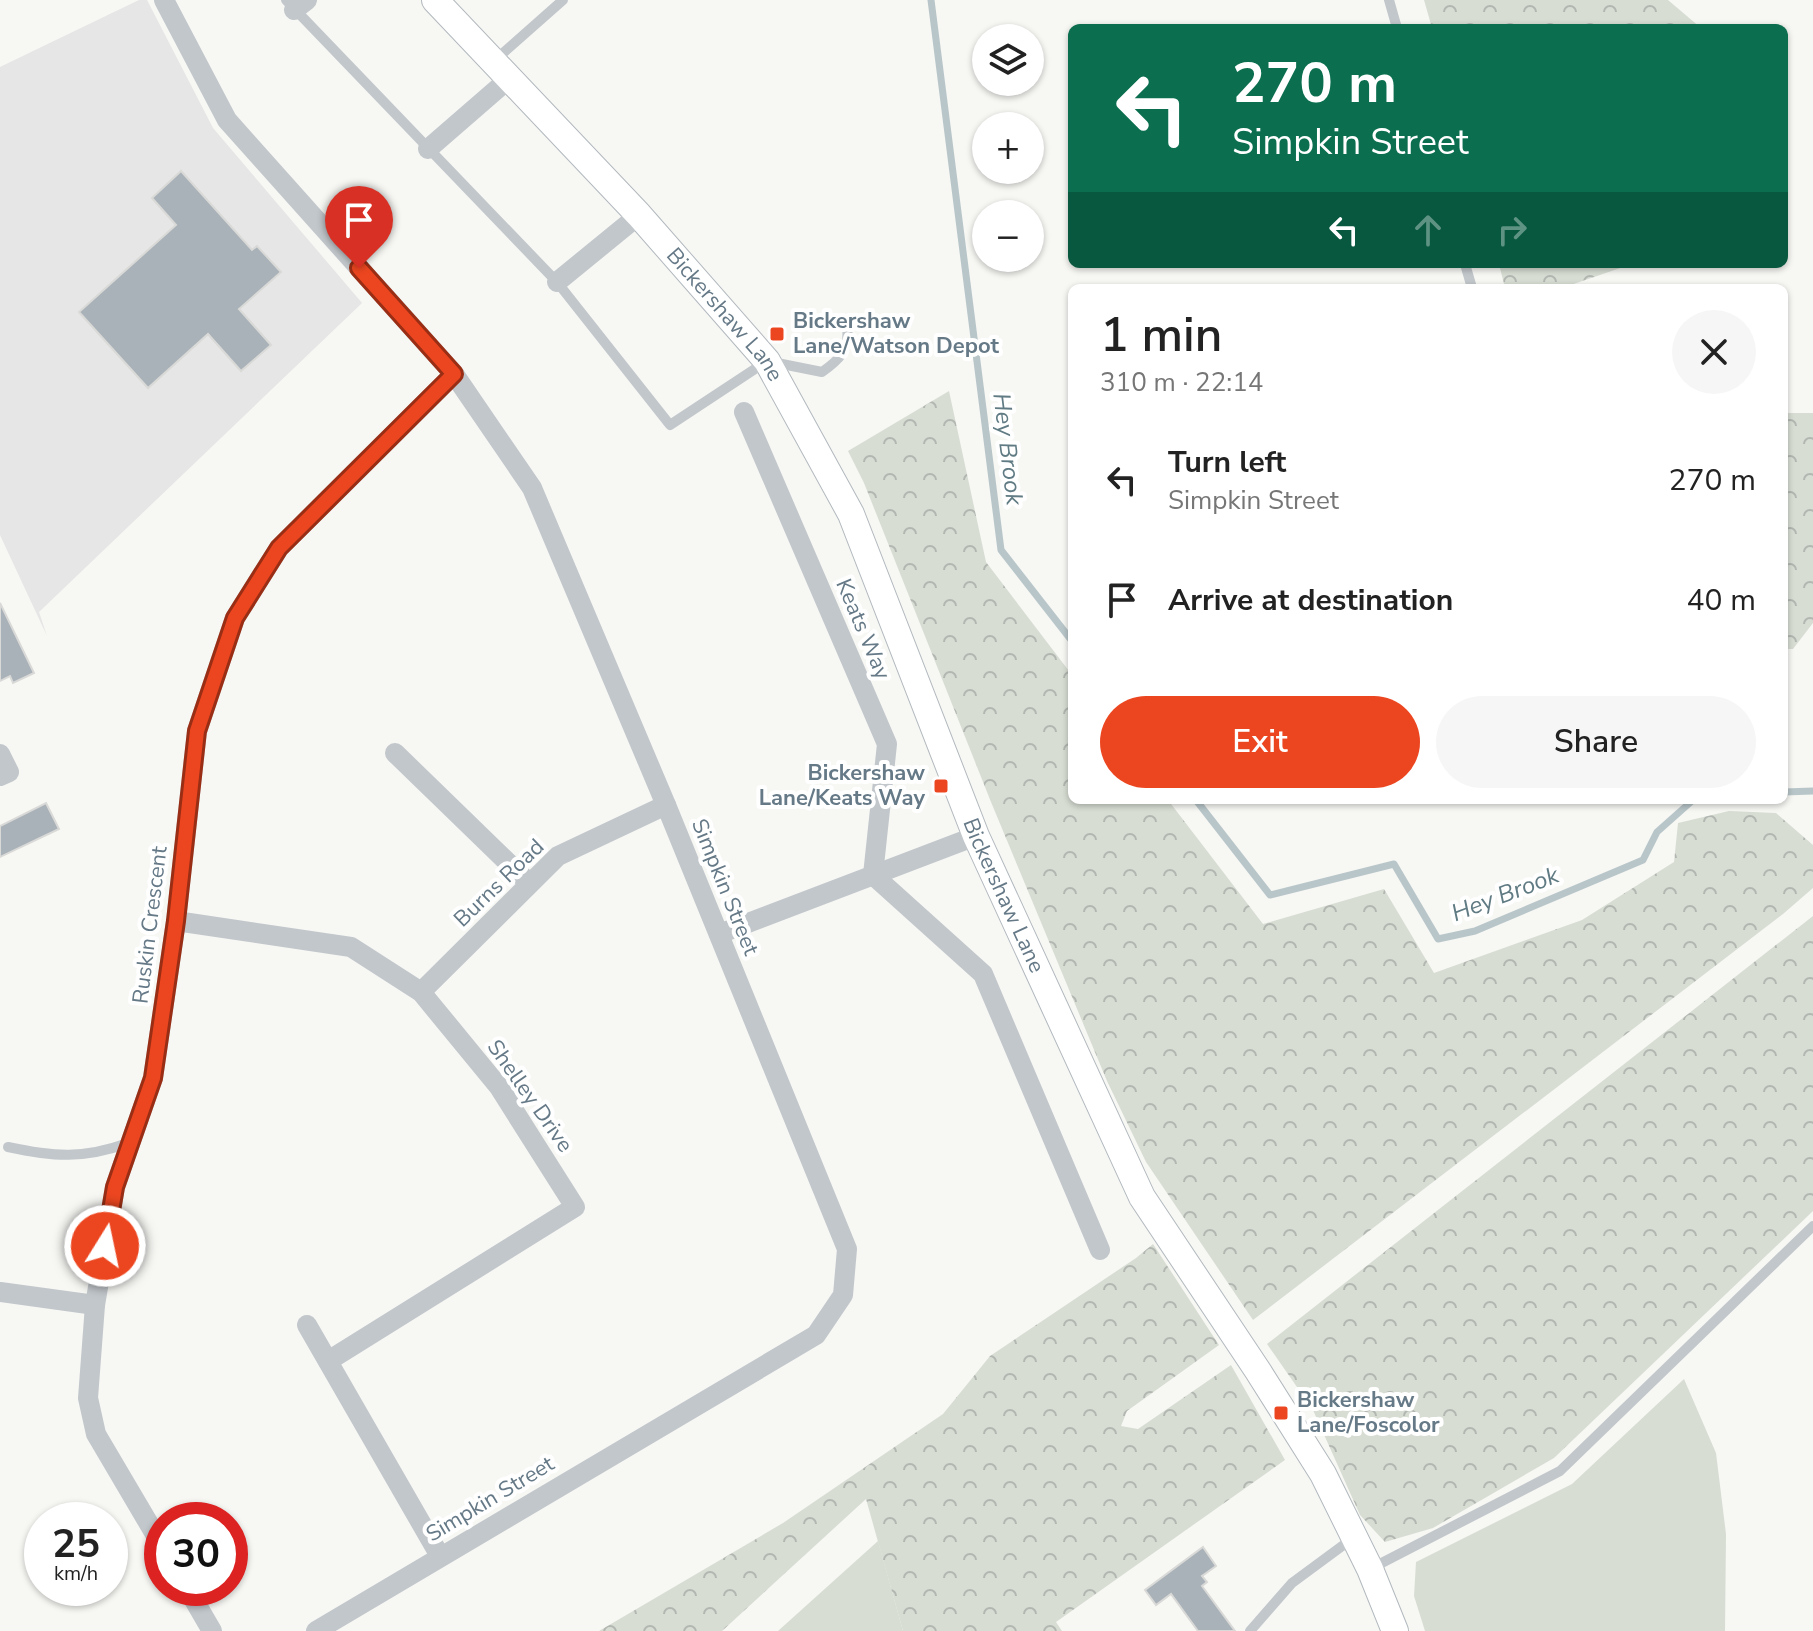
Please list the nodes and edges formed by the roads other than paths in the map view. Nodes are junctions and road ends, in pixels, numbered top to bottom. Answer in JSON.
{"nodes":[{"id":1,"x":164,"y":0,"type":"edge"},
{"id":2,"x":435,"y":0,"type":"edge"},
{"id":3,"x":563,"y":0,"type":"edge"},
{"id":4,"x":1389,"y":0,"type":"edge"},
{"id":5,"x":296,"y":3,"type":"edge"},
{"id":6,"x":1396,"y":24,"type":"edge"},
{"id":7,"x":502,"y":69,"type":"junction"},
{"id":8,"x":428,"y":149,"type":"junction"},
{"id":9,"x":639,"y":215,"type":"junction"},
{"id":10,"x":557,"y":282,"type":"junction"},
{"id":11,"x":847,"y":327,"type":"dead end"},
{"id":12,"x":767,"y":361,"type":"junction"},
{"id":13,"x":454,"y":374,"type":"junction"},
{"id":14,"x":744,"y":412,"type":"dead end"},
{"id":15,"x":395,"y":753,"type":"dead end"},
{"id":16,"x":666,"y":805,"type":"junction"},
{"id":17,"x":976,"y":836,"type":"junction"},
{"id":18,"x":873,"y":875,"type":"junction"},
{"id":19,"x":529,"y":883,"type":"junction"},
{"id":20,"x":176,"y":921,"type":"junction"},
{"id":21,"x":719,"y":934,"type":"junction"},
{"id":22,"x":421,"y":992,"type":"junction"},
{"id":23,"x":128,"y":1143,"type":"junction"},
{"id":24,"x":8,"y":1147,"type":"dead end"},
{"id":25,"x":1813,"y":1226,"type":"edge"},
{"id":26,"x":1100,"y":1250,"type":"dead end"},
{"id":27,"x":0,"y":1292,"type":"edge"},
{"id":28,"x":95,"y":1305,"type":"junction"},
{"id":29,"x":307,"y":1325,"type":"dead end"},
{"id":30,"x":328,"y":1361,"type":"junction"},
{"id":31,"x":144,"y":1515,"type":"edge"},
{"id":32,"x":1355,"y":1537,"type":"junction"},
{"id":33,"x":440,"y":1556,"type":"junction"},
{"id":34,"x":1370,"y":1569,"type":"junction"},
{"id":35,"x":197,"y":1606,"type":"edge"},
{"id":36,"x":212,"y":1631,"type":"edge"},
{"id":37,"x":316,"y":1631,"type":"edge"},
{"id":38,"x":1250,"y":1631,"type":"edge"},
{"id":39,"x":1395,"y":1631,"type":"edge"}],
"edges":[{"from":1,"to":13,"type":"street","name":"Simpkin Street"},
{"from":2,"to":7,"type":"main road","name":"Bickershaw Lane"},
{"from":3,"to":7,"type":"lane"},
{"from":4,"to":6,"type":"lane"},
{"from":5,"to":8,"type":"lane"},
{"from":7,"to":8,"type":"street"},
{"from":7,"to":9,"type":"main road","name":"Bickershaw Lane"},
{"from":8,"to":10,"type":"lane"},
{"from":9,"to":10,"type":"street"},
{"from":9,"to":12,"type":"main road","name":"Bickershaw Lane"},
{"from":10,"to":12,"type":"lane"},
{"from":11,"to":12,"type":"lane"},
{"from":12,"to":17,"type":"main road","name":"Bickershaw Lane"},
{"from":13,"to":16,"type":"street","name":"Simpkin Street"},
{"from":13,"to":20,"type":"street","name":"Ruskin Crescent"},
{"from":14,"to":18,"type":"street","name":"Keats Way"},
{"from":15,"to":19,"type":"street"},
{"from":16,"to":19,"type":"street","name":"Burns Road"},
{"from":16,"to":21,"type":"street","name":"Simpkin Street"},
{"from":17,"to":18,"type":"street"},
{"from":17,"to":32,"type":"main road","name":"Bickershaw Lane"},
{"from":18,"to":21,"type":"street"},
{"from":18,"to":26,"type":"street"},
{"from":19,"to":22,"type":"street","name":"Burns Road"},
{"from":20,"to":22,"type":"street","name":"Shelley Drive"},
{"from":20,"to":23,"type":"street","name":"Ruskin Crescent"},
{"from":21,"to":33,"type":"street","name":"Simpkin Street"},
{"from":22,"to":30,"type":"street","name":"Shelley Drive"},
{"from":23,"to":24,"type":"lane"},
{"from":23,"to":28,"type":"street","name":"Ruskin Crescent"},
{"from":25,"to":34,"type":"lane"},
{"from":27,"to":28,"type":"street"},
{"from":28,"to":31,"type":"street","name":"Ruskin Crescent"},
{"from":29,"to":30,"type":"street"},
{"from":30,"to":33,"type":"street"},
{"from":32,"to":34,"type":"main road","name":"Bickershaw Lane"},
{"from":32,"to":38,"type":"lane"},
{"from":33,"to":37,"type":"street","name":"Simpkin Street"},
{"from":34,"to":39,"type":"main road","name":"Bickershaw Lane"},
{"from":35,"to":36,"type":"street"}]}
